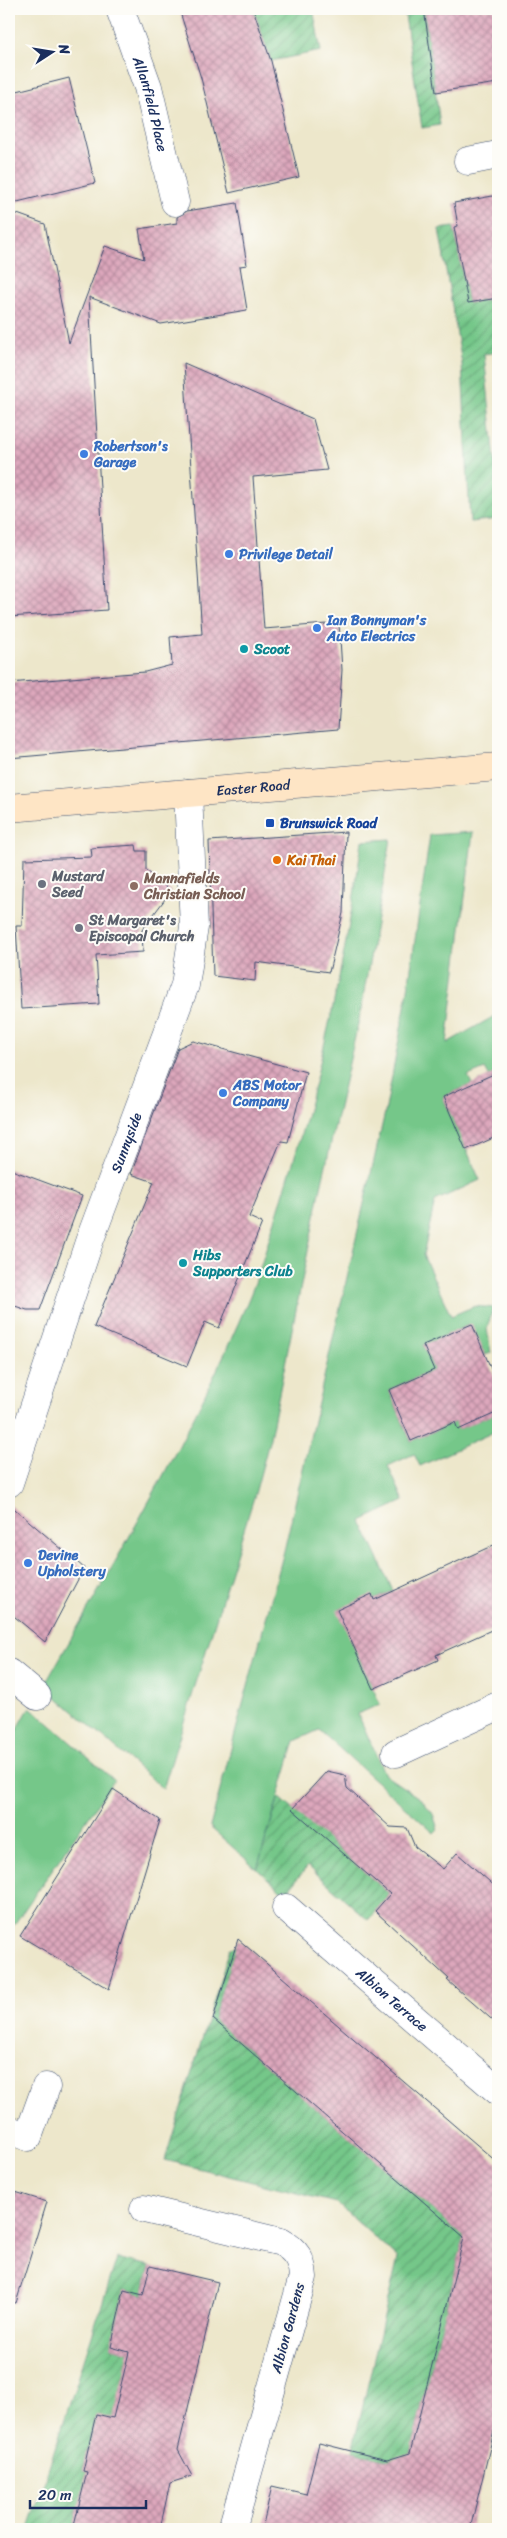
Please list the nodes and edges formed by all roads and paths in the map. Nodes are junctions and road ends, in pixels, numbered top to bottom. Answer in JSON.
{"nodes":[{"id":1,"x":120,"y":9,"type":"edge"},
{"id":2,"x":498,"y":155,"type":"edge"},
{"id":3,"x":468,"y":161,"type":"dead end"},
{"id":4,"x":175,"y":202,"type":"dead end"},
{"id":5,"x":492,"y":767,"type":"edge"},
{"id":6,"x":188,"y":793,"type":"junction"},
{"id":7,"x":9,"y":808,"type":"edge"},
{"id":8,"x":9,"y":1483,"type":"edge"},
{"id":9,"x":9,"y":1674,"type":"edge"},
{"id":10,"x":37,"y":1696,"type":"dead end"},
{"id":11,"x":498,"y":1706,"type":"edge"},
{"id":12,"x":396,"y":1753,"type":"dead end"},
{"id":13,"x":286,"y":1908,"type":"dead end"},
{"id":14,"x":46,"y":2087,"type":"dead end"},
{"id":15,"x":498,"y":2091,"type":"edge"},
{"id":16,"x":9,"y":2130,"type":"edge"},
{"id":17,"x":144,"y":2209,"type":"dead end"},
{"id":18,"x":232,"y":2529,"type":"edge"}],
"edges":[{"from":1,"to":4,"type":"street","name":"Allanfield Place"},
{"from":2,"to":3,"type":"street"},
{"from":5,"to":6,"type":"street","name":"Easter Road"},
{"from":6,"to":7,"type":"street","name":"Easter Road"},
{"from":6,"to":8,"type":"street","name":"Sunnyside"},
{"from":9,"to":10,"type":"street"},
{"from":11,"to":12,"type":"street"},
{"from":13,"to":15,"type":"street","name":"Albion Terrace"},
{"from":14,"to":16,"type":"street"},
{"from":17,"to":18,"type":"street","name":"Albion Gardens"}]}
